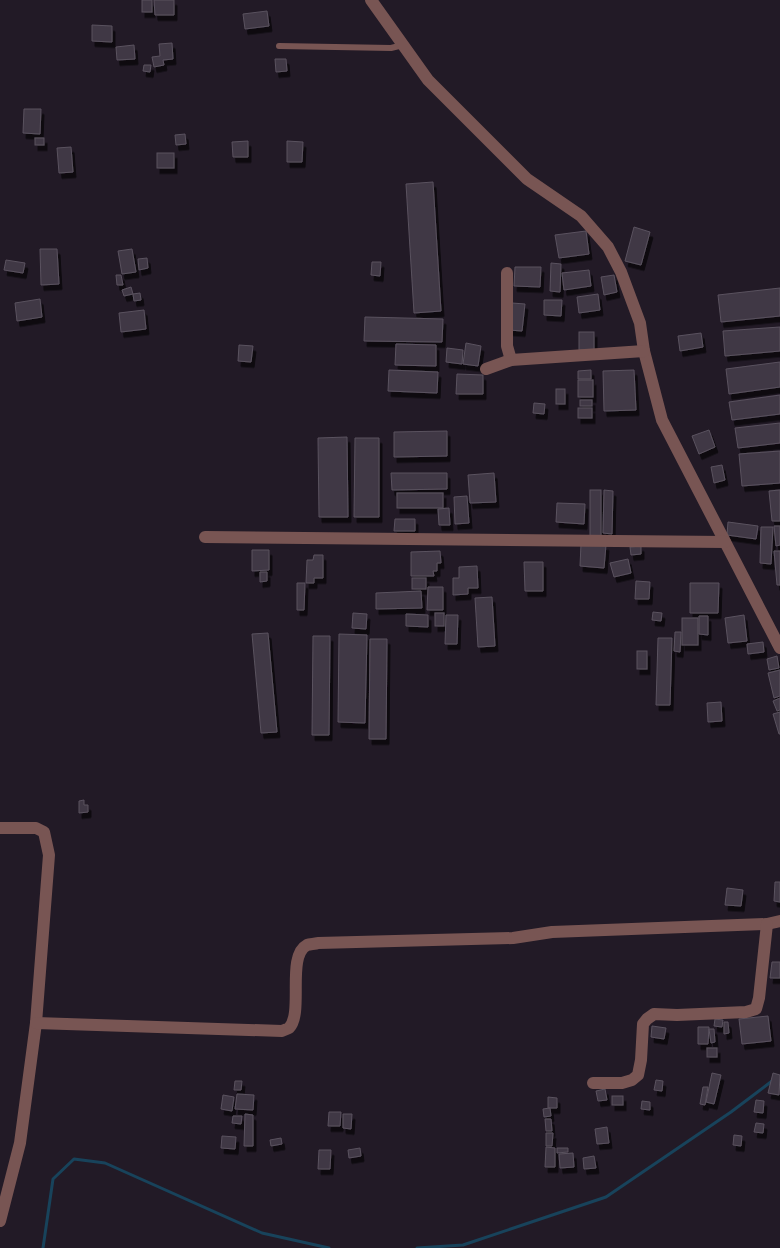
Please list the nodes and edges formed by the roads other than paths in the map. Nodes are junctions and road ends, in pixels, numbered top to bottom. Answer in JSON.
{"nodes":[{"id":1,"x":371,"y":0,"type":"edge"},
{"id":2,"x":403,"y":45,"type":"junction"},
{"id":3,"x":279,"y":46,"type":"dead end"},
{"id":4,"x":507,"y":273,"type":"dead end"},
{"id":5,"x":644,"y":351,"type":"junction"},
{"id":6,"x":512,"y":360,"type":"junction"},
{"id":7,"x":486,"y":368,"type":"dead end"},
{"id":8,"x":205,"y":537,"type":"dead end"},
{"id":9,"x":725,"y":542,"type":"junction"},
{"id":10,"x":780,"y":648,"type":"edge"},
{"id":11,"x":0,"y":828,"type":"edge"},
{"id":12,"x":774,"y":923,"type":"edge"},
{"id":13,"x":36,"y":1023,"type":"junction"},
{"id":14,"x":593,"y":1083,"type":"dead end"},
{"id":15,"x":0,"y":1221,"type":"edge"}],
"edges":[{"from":1,"to":2,"type":"street"},
{"from":2,"to":3,"type":"lane"},
{"from":2,"to":5,"type":"street"},
{"from":4,"to":6,"type":"street"},
{"from":5,"to":6,"type":"street"},
{"from":5,"to":9,"type":"street"},
{"from":6,"to":7,"type":"street"},
{"from":8,"to":9,"type":"street"},
{"from":9,"to":10,"type":"street"},
{"from":11,"to":13,"type":"street"},
{"from":12,"to":13,"type":"street"},
{"from":12,"to":14,"type":"street"},
{"from":13,"to":15,"type":"street"}]}
